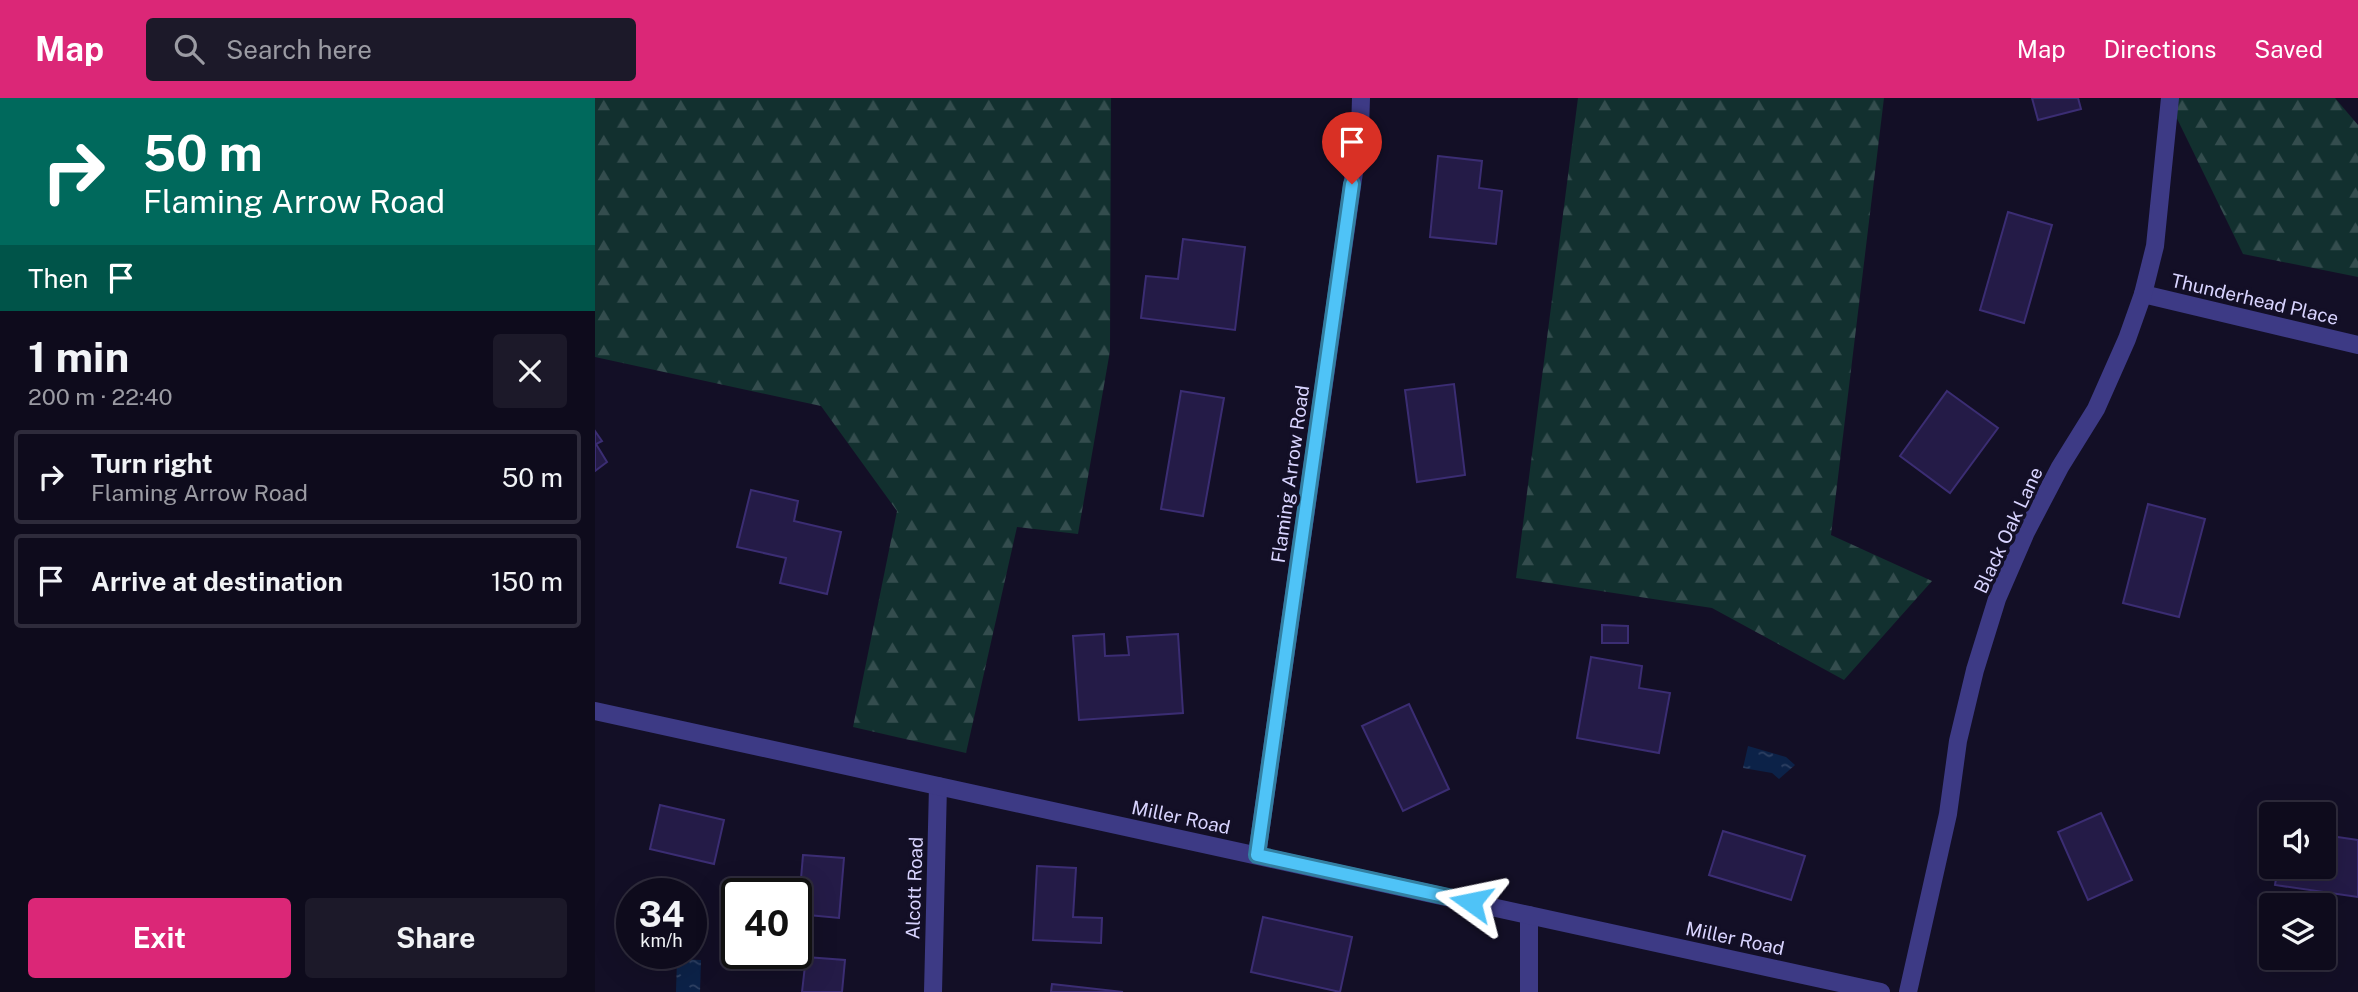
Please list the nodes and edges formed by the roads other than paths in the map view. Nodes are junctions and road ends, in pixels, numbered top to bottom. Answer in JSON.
{"nodes":[{"id":1,"x":1361,"y":98,"type":"edge"},
{"id":2,"x":2170,"y":98,"type":"edge"},
{"id":3,"x":2143,"y":294,"type":"junction"},
{"id":4,"x":2358,"y":345,"type":"edge"},
{"id":5,"x":595,"y":711,"type":"edge"},
{"id":6,"x":938,"y":786,"type":"junction"},
{"id":7,"x":1257,"y":855,"type":"junction"},
{"id":8,"x":1529,"y":915,"type":"junction"},
{"id":9,"x":933,"y":992,"type":"edge"},
{"id":10,"x":1529,"y":992,"type":"edge"},
{"id":11,"x":1881,"y":992,"type":"edge"},
{"id":12,"x":1908,"y":992,"type":"edge"}],
"edges":[{"from":1,"to":7,"type":"street","name":"Flaming Arrow Road"},
{"from":2,"to":3,"type":"street","name":"Black Oak Lane"},
{"from":3,"to":4,"type":"street","name":"Thunderhead Place"},
{"from":3,"to":12,"type":"street","name":"Black Oak Lane"},
{"from":5,"to":6,"type":"street","name":"Miller Road"},
{"from":6,"to":7,"type":"street","name":"Miller Road"},
{"from":6,"to":9,"type":"street","name":"Alcott Road"},
{"from":7,"to":8,"type":"street","name":"Miller Road"},
{"from":8,"to":10,"type":"street"},
{"from":8,"to":11,"type":"street","name":"Miller Road"}]}
